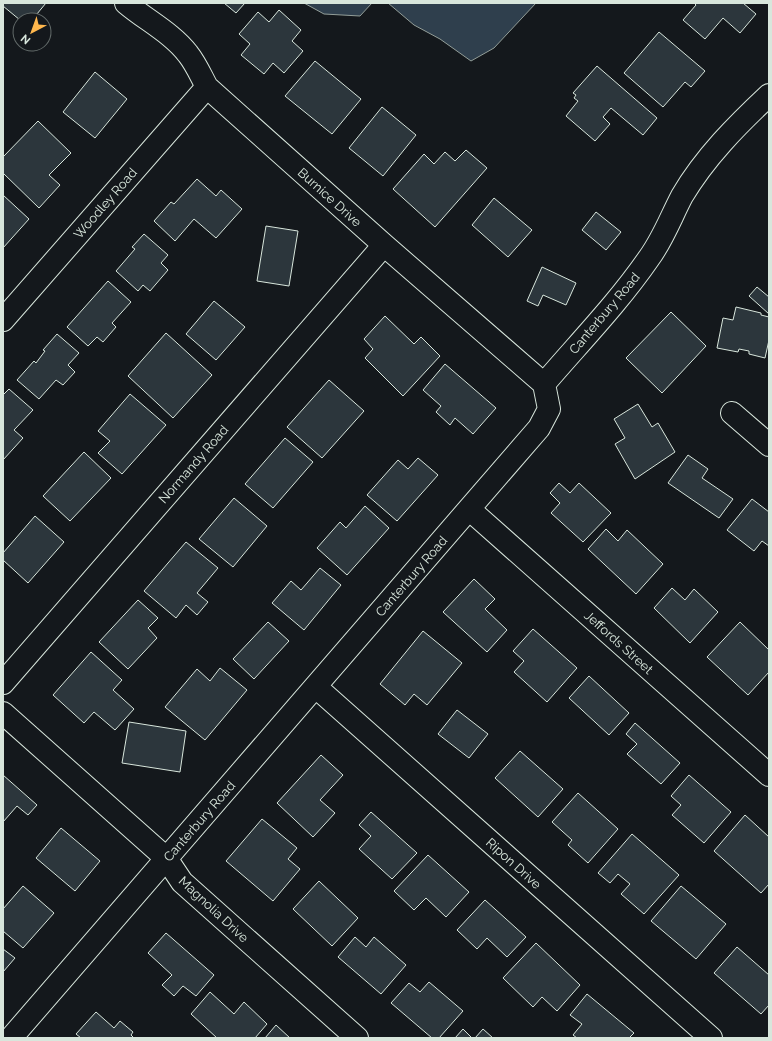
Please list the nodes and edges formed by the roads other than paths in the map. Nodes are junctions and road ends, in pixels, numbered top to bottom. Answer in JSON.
{"nodes":[{"id":1,"x":126,"y":3,"type":"edge"},
{"id":2,"x":207,"y":87,"type":"junction"},
{"id":3,"x":769,"y":95,"type":"edge"},
{"id":4,"x":384,"y":245,"type":"junction"},
{"id":5,"x":3,"y":320,"type":"edge"},
{"id":6,"x":544,"y":384,"type":"junction"},
{"id":7,"x":732,"y":413,"type":"dead end"},
{"id":8,"x":769,"y":445,"type":"edge"},
{"id":9,"x":469,"y":508,"type":"junction"},
{"id":10,"x":3,"y":683,"type":"edge"},
{"id":11,"x":316,"y":687,"type":"junction"},
{"id":12,"x":3,"y":713,"type":"edge"},
{"id":13,"x":769,"y":775,"type":"edge"},
{"id":14,"x":166,"y":858,"type":"junction"},
{"id":15,"x":11,"y":1038,"type":"edge"},
{"id":16,"x":357,"y":1038,"type":"edge"},
{"id":17,"x":711,"y":1038,"type":"edge"}],
"edges":[{"from":1,"to":2,"type":"street","name":"Burnice Drive"},
{"from":2,"to":4,"type":"street","name":"Burnice Drive"},
{"from":2,"to":5,"type":"street","name":"Woodley Road"},
{"from":3,"to":6,"type":"street","name":"Canterbury Road"},
{"from":4,"to":6,"type":"street","name":"Burnice Drive"},
{"from":4,"to":10,"type":"street","name":"Normandy Road"},
{"from":6,"to":9,"type":"street","name":"Canterbury Road"},
{"from":7,"to":8,"type":"street"},
{"from":9,"to":11,"type":"street","name":"Canterbury Road"},
{"from":9,"to":13,"type":"street","name":"Jeffords Street"},
{"from":11,"to":14,"type":"street","name":"Canterbury Road"},
{"from":11,"to":17,"type":"street","name":"Ripon Drive"},
{"from":12,"to":14,"type":"street","name":"Magnolia Drive"},
{"from":14,"to":15,"type":"street","name":"Canterbury Road"},
{"from":14,"to":16,"type":"street","name":"Magnolia Drive"}]}
